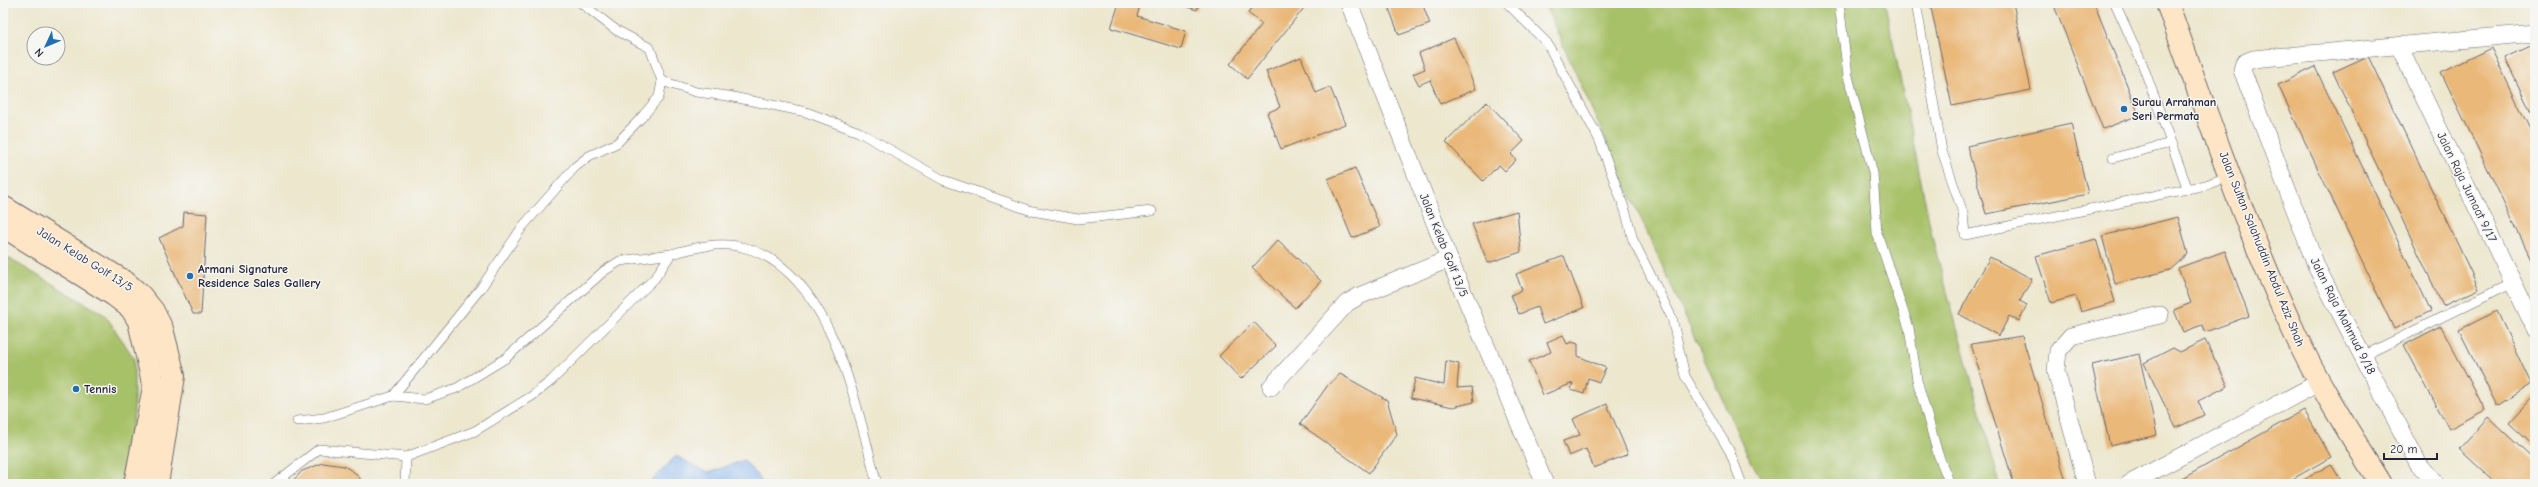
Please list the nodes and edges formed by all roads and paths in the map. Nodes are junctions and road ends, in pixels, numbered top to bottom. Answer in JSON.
{"nodes":[{"id":1,"x":581,"y":3,"type":"edge"},
{"id":2,"x":1349,"y":3,"type":"edge"},
{"id":3,"x":1507,"y":3,"type":"edge"},
{"id":4,"x":1839,"y":3,"type":"edge"},
{"id":5,"x":1916,"y":3,"type":"edge"},
{"id":6,"x":2115,"y":3,"type":"edge"},
{"id":7,"x":2167,"y":3,"type":"edge"},
{"id":8,"x":2535,"y":33,"type":"edge"},
{"id":9,"x":2399,"y":46,"type":"junction"},
{"id":10,"x":662,"y":81,"type":"junction"},
{"id":11,"x":2171,"y":143,"type":"junction"},
{"id":12,"x":2113,"y":158,"type":"dead end"},
{"id":13,"x":2230,"y":176,"type":"junction"},
{"id":14,"x":2187,"y":187,"type":"junction"},
{"id":15,"x":3,"y":207,"type":"edge"},
{"id":16,"x":1152,"y":211,"type":"dead end"},
{"id":17,"x":3,"y":226,"type":"edge"},
{"id":18,"x":670,"y":254,"type":"junction"},
{"id":19,"x":1449,"y":259,"type":"junction"},
{"id":20,"x":2513,"y":282,"type":"junction"},
{"id":21,"x":2160,"y":315,"type":"dead end"},
{"id":22,"x":2535,"y":328,"type":"edge"},
{"id":23,"x":2362,"y":356,"type":"junction"},
{"id":24,"x":2320,"y":382,"type":"junction"},
{"id":25,"x":1271,"y":387,"type":"dead end"},
{"id":26,"x":393,"y":396,"type":"junction"},
{"id":27,"x":297,"y":421,"type":"dead end"},
{"id":28,"x":406,"y":457,"type":"junction"},
{"id":29,"x":135,"y":484,"type":"edge"},
{"id":30,"x":157,"y":484,"type":"edge"},
{"id":31,"x":274,"y":484,"type":"edge"},
{"id":32,"x":405,"y":484,"type":"edge"},
{"id":33,"x":877,"y":484,"type":"edge"},
{"id":34,"x":1545,"y":484,"type":"edge"},
{"id":35,"x":1742,"y":484,"type":"edge"},
{"id":36,"x":1950,"y":484,"type":"edge"},
{"id":37,"x":2087,"y":484,"type":"edge"},
{"id":38,"x":2129,"y":484,"type":"edge"},
{"id":39,"x":2381,"y":484,"type":"edge"},
{"id":40,"x":2436,"y":484,"type":"edge"}],
"edges":[{"from":1,"to":10,"type":"lane"},
{"from":2,"to":19,"type":"street","name":"Jalan Kelab Golf 13/5"},
{"from":3,"to":35,"type":"lane"},
{"from":4,"to":36,"type":"lane"},
{"from":5,"to":14,"type":"lane"},
{"from":6,"to":11,"type":"lane"},
{"from":7,"to":13,"type":"street","name":"Jalan Sultan Salahuddin Abdul Aziz Shah"},
{"from":8,"to":9,"type":"street"},
{"from":9,"to":20,"type":"street","name":"Jalan Raja Jumaat 9/17"},
{"from":9,"to":23,"type":"street","name":"Jalan Raja Mahmud 9/18"},
{"from":10,"to":16,"type":"lane"},
{"from":10,"to":26,"type":"lane"},
{"from":11,"to":12,"type":"lane"},
{"from":11,"to":14,"type":"lane"},
{"from":13,"to":14,"type":"lane"},
{"from":13,"to":24,"type":"street","name":"Jalan Sultan Salahuddin Abdul Aziz Shah"},
{"from":15,"to":30,"type":"street","name":"Jalan Kelab Golf 13/5"},
{"from":17,"to":29,"type":"street"},
{"from":18,"to":26,"type":"lane"},
{"from":18,"to":28,"type":"lane"},
{"from":18,"to":33,"type":"lane"},
{"from":19,"to":25,"type":"street"},
{"from":19,"to":34,"type":"street","name":"Jalan Kelab Golf 13/5"},
{"from":20,"to":22,"type":"street","name":"Jalan Raja Jumaat 9/17"},
{"from":20,"to":23,"type":"lane"},
{"from":21,"to":37,"type":"street"},
{"from":23,"to":40,"type":"street","name":"Jalan Raja Mahmud 9/18"},
{"from":24,"to":38,"type":"street"},
{"from":24,"to":39,"type":"street","name":"Jalan Sultan Salahuddin Abdul Aziz Shah"},
{"from":26,"to":27,"type":"lane"},
{"from":28,"to":31,"type":"lane"},
{"from":28,"to":32,"type":"lane"}]}
